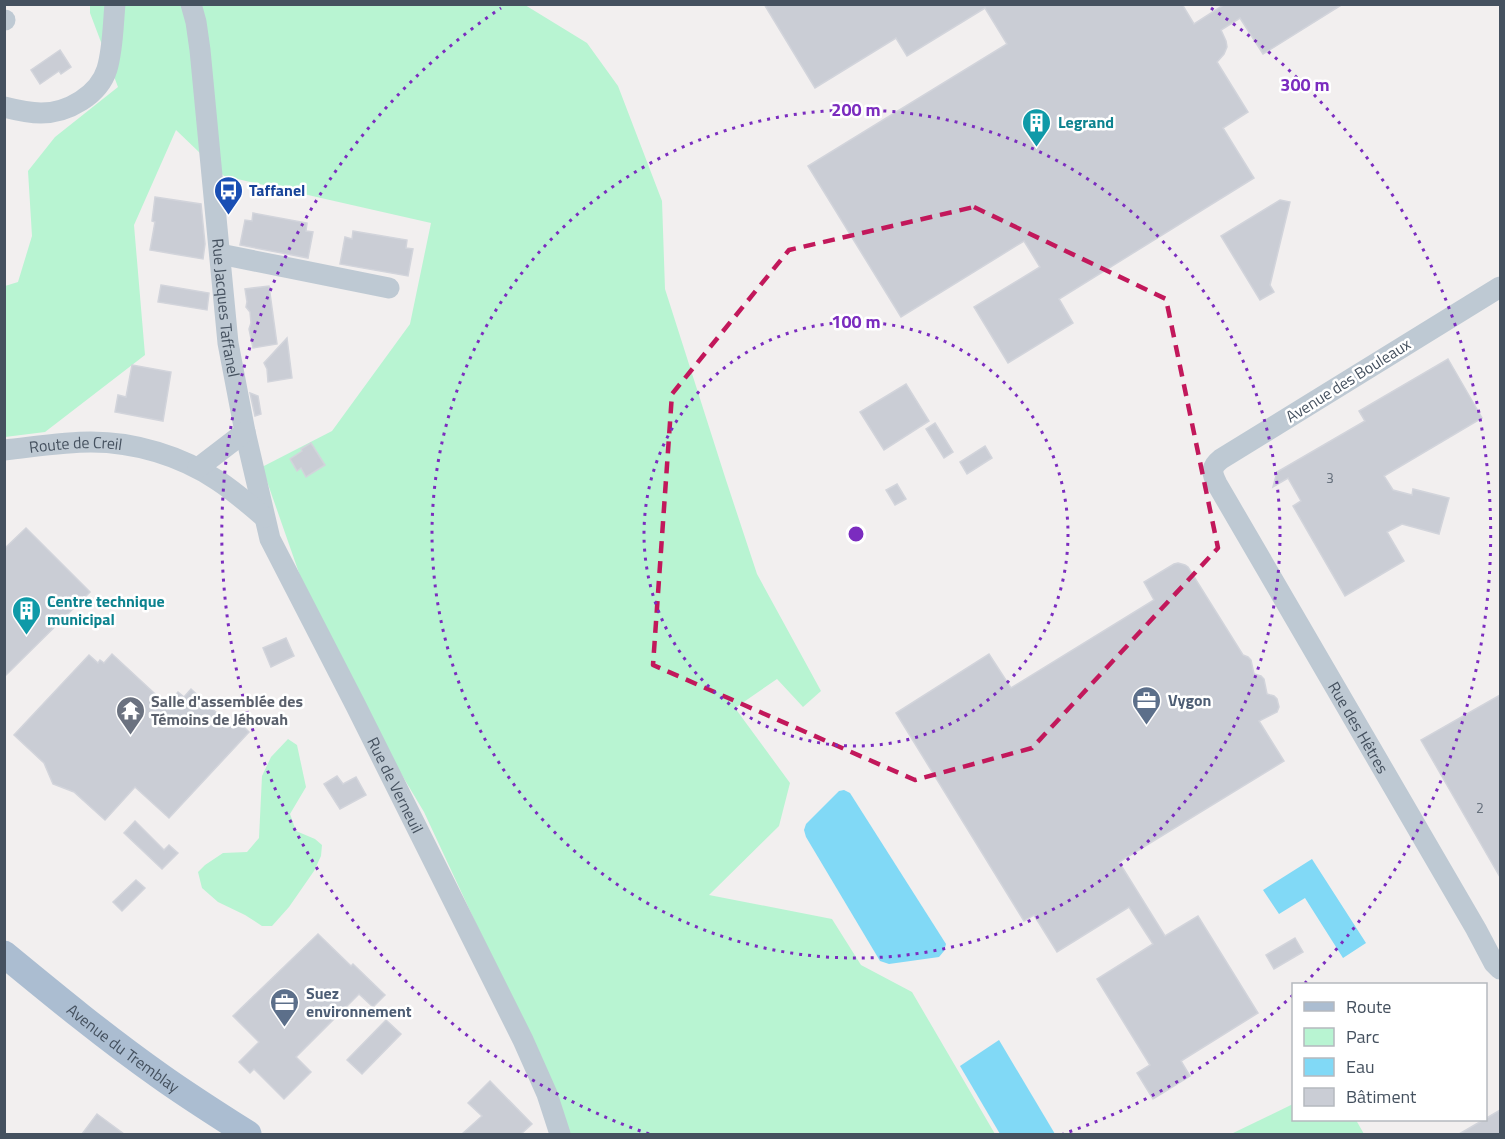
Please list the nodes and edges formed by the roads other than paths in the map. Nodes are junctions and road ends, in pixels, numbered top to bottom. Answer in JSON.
{"nodes":[{"id":1,"x":115,"y":4,"type":"edge"},
{"id":2,"x":191,"y":4,"type":"edge"},
{"id":3,"x":4,"y":107,"type":"edge"},
{"id":4,"x":220,"y":254,"type":"junction"},
{"id":5,"x":1500,"y":287,"type":"edge"},
{"id":6,"x":389,"y":288,"type":"dead end"},
{"id":7,"x":245,"y":432,"type":"junction"},
{"id":8,"x":4,"y":450,"type":"edge"},
{"id":9,"x":198,"y":468,"type":"junction"},
{"id":10,"x":1216,"y":484,"type":"joint"},
{"id":11,"x":264,"y":517,"type":"junction"},
{"id":12,"x":4,"y":954,"type":"edge"},
{"id":13,"x":1500,"y":969,"type":"edge"},
{"id":14,"x":248,"y":1134,"type":"edge"},
{"id":15,"x":560,"y":1134,"type":"edge"}],
"edges":[{"from":1,"to":3,"type":"street"},
{"from":2,"to":4,"type":"street","name":"Rue Jacques Taffanel"},
{"from":4,"to":6,"type":"street"},
{"from":4,"to":7,"type":"street","name":"Rue Jacques Taffanel"},
{"from":5,"to":10,"type":"street","name":"Avenue des Bouleaux"},
{"from":7,"to":9,"type":"street"},
{"from":7,"to":11,"type":"street","name":"Rue de Verneuil"},
{"from":8,"to":9,"type":"street","name":"Route de Creil"},
{"from":9,"to":11,"type":"street","name":"Route de Creil"},
{"from":10,"to":13,"type":"street","name":"Rue des Hêtres"},
{"from":11,"to":15,"type":"street","name":"Rue de Verneuil"},
{"from":12,"to":14,"type":"main road","name":"Avenue du Tremblay"}]}
